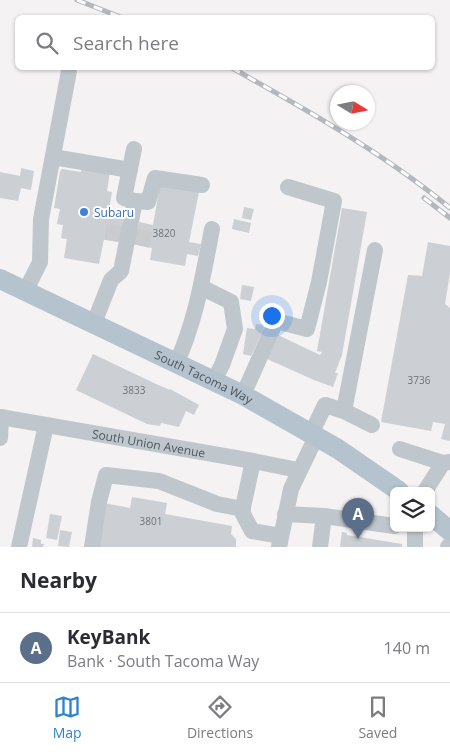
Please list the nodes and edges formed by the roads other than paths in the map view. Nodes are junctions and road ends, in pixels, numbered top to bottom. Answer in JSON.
{"nodes":[{"id":1,"x":69,"y":71,"type":"dead end"},
{"id":2,"x":134,"y":149,"type":"dead end"},
{"id":3,"x":53,"y":157,"type":"junction"},
{"id":4,"x":130,"y":170,"type":"junction"},
{"id":5,"x":202,"y":185,"type":"dead end"},
{"id":6,"x":288,"y":186,"type":"dead end"},
{"id":7,"x":135,"y":201,"type":"junction"},
{"id":8,"x":212,"y":229,"type":"dead end"},
{"id":9,"x":374,"y":250,"type":"dead end"},
{"id":10,"x":0,"y":279,"type":"edge"},
{"id":11,"x":201,"y":287,"type":"junction"},
{"id":12,"x":26,"y":290,"type":"junction"},
{"id":13,"x":94,"y":323,"type":"junction"},
{"id":14,"x":176,"y":364,"type":"junction"},
{"id":15,"x":214,"y":382,"type":"junction"},
{"id":16,"x":243,"y":395,"type":"junction"},
{"id":17,"x":344,"y":411,"type":"junction"},
{"id":18,"x":1,"y":417,"type":"edge"},
{"id":19,"x":46,"y":425,"type":"junction"},
{"id":20,"x":372,"y":425,"type":"dead end"},
{"id":21,"x":313,"y":435,"type":"junction"},
{"id":22,"x":0,"y":438,"type":"edge"},
{"id":23,"x":400,"y":449,"type":"dead end"},
{"id":24,"x":253,"y":460,"type":"junction"},
{"id":25,"x":446,"y":462,"type":"edge"},
{"id":26,"x":298,"y":470,"type":"junction"},
{"id":27,"x":393,"y":487,"type":"edge"},
{"id":28,"x":428,"y":487,"type":"edge"},
{"id":29,"x":243,"y":508,"type":"junction"},
{"id":30,"x":285,"y":514,"type":"junction"},
{"id":31,"x":324,"y":516,"type":"junction"},
{"id":32,"x":435,"y":518,"type":"edge"},
{"id":33,"x":390,"y":525,"type":"edge"},
{"id":34,"x":450,"y":531,"type":"edge"},
{"id":35,"x":415,"y":532,"type":"edge"},
{"id":36,"x":280,"y":541,"type":"edge"},
{"id":37,"x":18,"y":547,"type":"edge"},
{"id":38,"x":92,"y":547,"type":"edge"},
{"id":39,"x":320,"y":547,"type":"edge"},
{"id":40,"x":415,"y":547,"type":"edge"}],
"edges":[{"from":1,"to":3,"type":"street"},
{"from":2,"to":4,"type":"street"},
{"from":3,"to":4,"type":"street"},
{"from":3,"to":12,"type":"street"},
{"from":4,"to":7,"type":"street"},
{"from":5,"to":7,"type":"street"},
{"from":6,"to":16,"type":"street"},
{"from":7,"to":13,"type":"street"},
{"from":8,"to":11,"type":"street"},
{"from":9,"to":17,"type":"street"},
{"from":10,"to":12,"type":"main road","name":"South Tacoma Way"},
{"from":11,"to":14,"type":"street"},
{"from":11,"to":15,"type":"street"},
{"from":12,"to":13,"type":"main road","name":"South Tacoma Way"},
{"from":13,"to":14,"type":"main road","name":"South Tacoma Way"},
{"from":14,"to":15,"type":"main road","name":"South Tacoma Way"},
{"from":15,"to":16,"type":"main road","name":"South Tacoma Way"},
{"from":16,"to":21,"type":"main road","name":"South Tacoma Way"},
{"from":17,"to":20,"type":"street"},
{"from":17,"to":21,"type":"street"},
{"from":18,"to":19,"type":"street","name":"South Union Avenue"},
{"from":18,"to":22,"type":"street"},
{"from":19,"to":24,"type":"street","name":"South Union Avenue"},
{"from":19,"to":37,"type":"street"},
{"from":21,"to":26,"type":"street"},
{"from":21,"to":27,"type":"main road","name":"South Tacoma Way"},
{"from":23,"to":25,"type":"street"},
{"from":24,"to":26,"type":"street","name":"South Union Avenue"},
{"from":24,"to":29,"type":"street"},
{"from":25,"to":28,"type":"street"},
{"from":26,"to":30,"type":"street"},
{"from":29,"to":36,"type":"street"},
{"from":29,"to":38,"type":"street"},
{"from":30,"to":31,"type":"street"},
{"from":30,"to":36,"type":"street"},
{"from":31,"to":33,"type":"street"},
{"from":31,"to":39,"type":"street"},
{"from":32,"to":34,"type":"main road"},
{"from":35,"to":40,"type":"street"}]}
